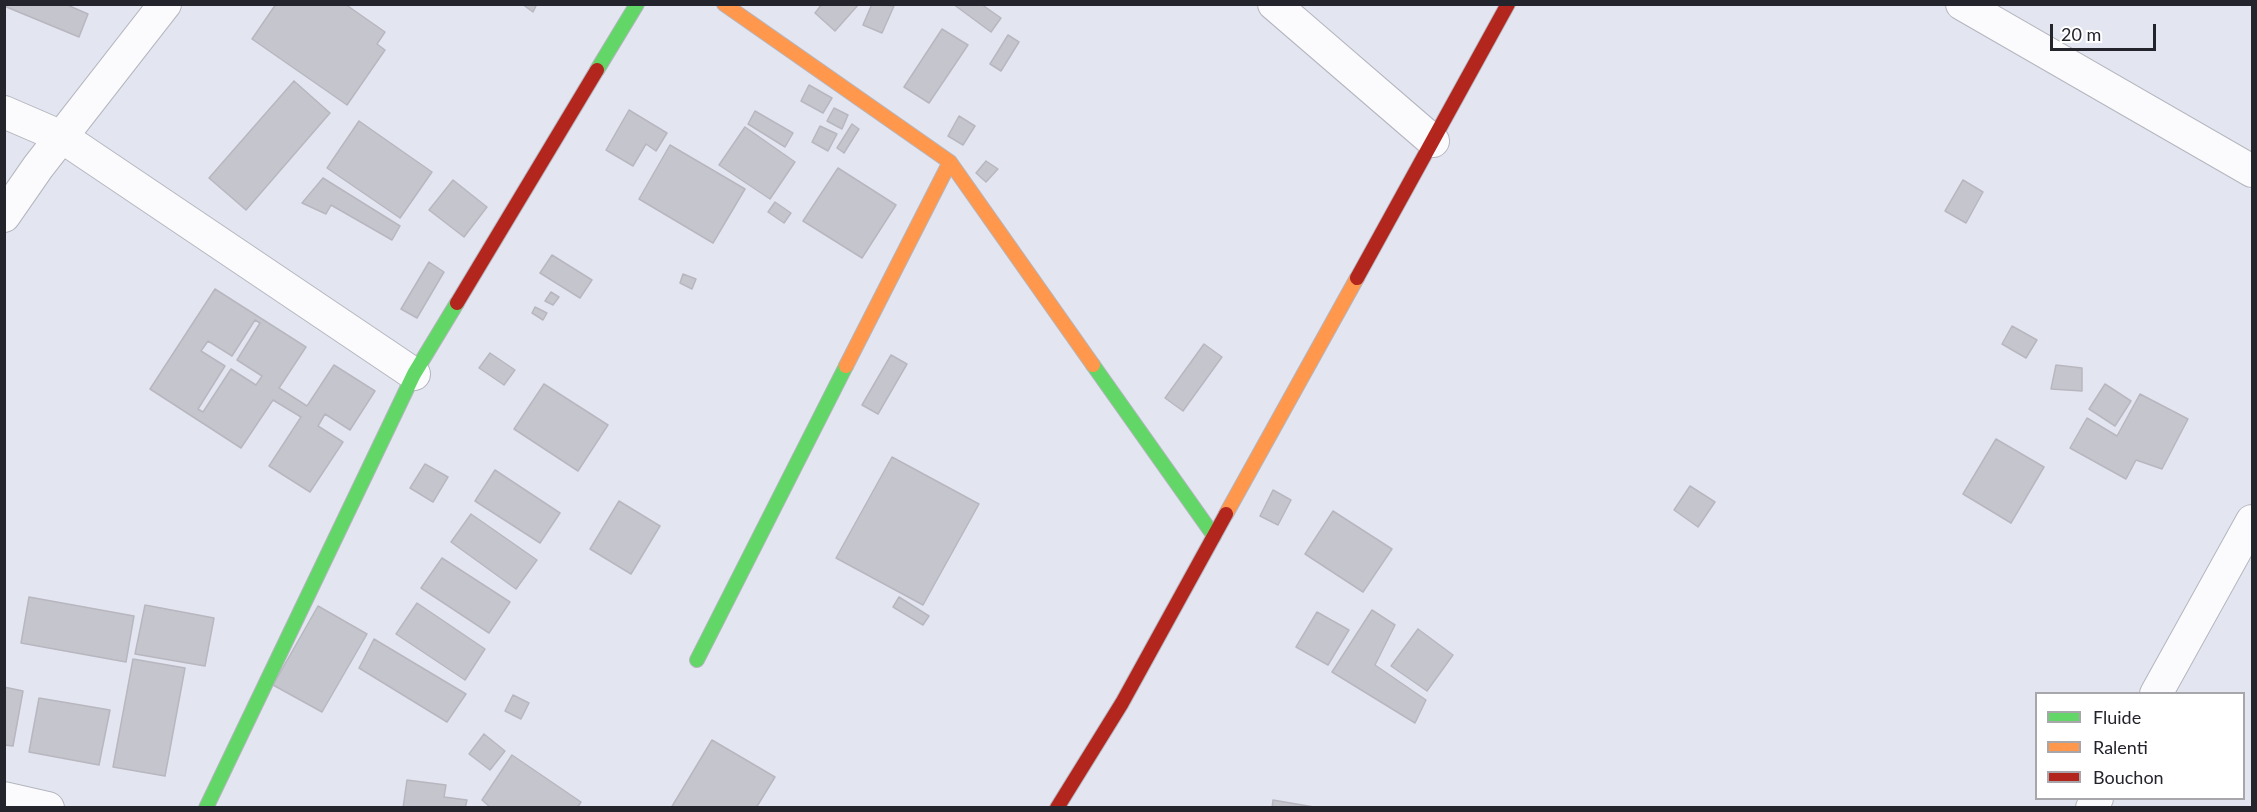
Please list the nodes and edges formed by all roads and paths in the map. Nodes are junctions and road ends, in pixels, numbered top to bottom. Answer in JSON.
{"nodes":[{"id":1,"x":165,"y":4,"type":"edge"},
{"id":2,"x":637,"y":4,"type":"edge"},
{"id":3,"x":724,"y":4,"type":"edge"},
{"id":4,"x":1274,"y":4,"type":"edge"},
{"id":5,"x":1508,"y":4,"type":"edge"},
{"id":6,"x":1962,"y":4,"type":"edge"},
{"id":7,"x":4,"y":112,"type":"edge"},
{"id":8,"x":62,"y":137,"type":"junction"},
{"id":9,"x":1433,"y":141,"type":"junction"},
{"id":10,"x":950,"y":162,"type":"junction"},
{"id":11,"x":2253,"y":171,"type":"edge"},
{"id":12,"x":4,"y":216,"type":"edge"},
{"id":13,"x":414,"y":374,"type":"junction"},
{"id":14,"x":2253,"y":521,"type":"edge"},
{"id":15,"x":1214,"y":536,"type":"junction"},
{"id":16,"x":697,"y":660,"type":"dead end"},
{"id":17,"x":2157,"y":692,"type":"edge"},
{"id":18,"x":4,"y":798,"type":"edge"},
{"id":19,"x":48,"y":807,"type":"edge"},
{"id":20,"x":206,"y":807,"type":"edge"},
{"id":21,"x":1057,"y":807,"type":"edge"}],
"edges":[{"from":1,"to":8,"type":"street"},
{"from":2,"to":13,"type":"street"},
{"from":3,"to":10,"type":"street"},
{"from":4,"to":9,"type":"street"},
{"from":5,"to":9,"type":"street"},
{"from":6,"to":11,"type":"street"},
{"from":7,"to":8,"type":"street"},
{"from":8,"to":12,"type":"street"},
{"from":8,"to":13,"type":"street"},
{"from":9,"to":15,"type":"street"},
{"from":10,"to":15,"type":"street"},
{"from":10,"to":16,"type":"street"},
{"from":13,"to":20,"type":"street"},
{"from":14,"to":17,"type":"street"},
{"from":15,"to":21,"type":"street"},
{"from":18,"to":19,"type":"street"}]}
